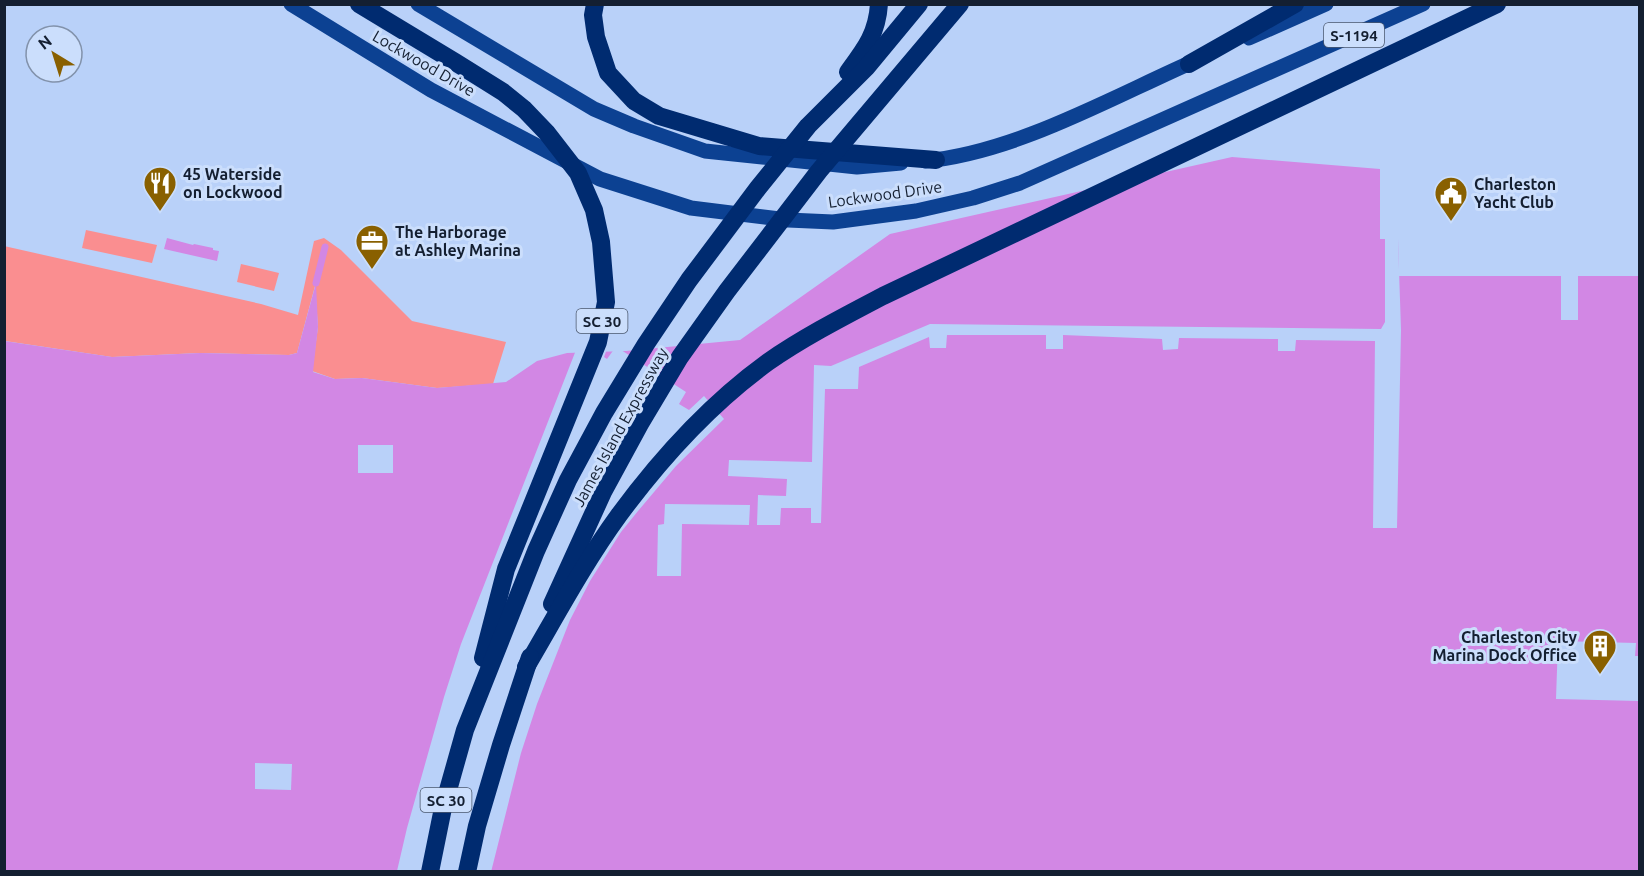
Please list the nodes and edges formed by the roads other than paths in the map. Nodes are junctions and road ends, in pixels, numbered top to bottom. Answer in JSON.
{"nodes":[{"id":1,"x":291,"y":4,"type":"edge"},
{"id":2,"x":359,"y":4,"type":"edge"},
{"id":3,"x":418,"y":4,"type":"edge"},
{"id":4,"x":596,"y":4,"type":"edge"},
{"id":5,"x":879,"y":4,"type":"edge"},
{"id":6,"x":919,"y":4,"type":"edge"},
{"id":7,"x":960,"y":4,"type":"edge"},
{"id":8,"x":1326,"y":4,"type":"edge"},
{"id":9,"x":1423,"y":4,"type":"edge"},
{"id":10,"x":1497,"y":4,"type":"edge"},
{"id":11,"x":1408,"y":8,"type":"edge"},
{"id":12,"x":1288,"y":12,"type":"edge"},
{"id":13,"x":1189,"y":64,"type":"joint"},
{"id":14,"x":808,"y":126,"type":"junction"},
{"id":15,"x":936,"y":159,"type":"junction"},
{"id":16,"x":526,"y":667,"type":"junction"},
{"id":17,"x":465,"y":730,"type":"junction"},
{"id":18,"x":430,"y":872,"type":"edge"},
{"id":19,"x":467,"y":872,"type":"edge"}],
"edges":[{"from":1,"to":11,"type":"main road","name":"Lockwood Drive","number":"S-1194"},
{"from":2,"to":17,"type":"highway","number":"SC 30"},
{"from":3,"to":15,"type":"main road","name":"Lockwood Drive"},
{"from":4,"to":15,"type":"highway"},
{"from":5,"to":14,"type":"highway"},
{"from":6,"to":14,"type":"highway","name":"James Island Expressway","number":"SC 30"},
{"from":7,"to":16,"type":"highway","name":"James Island Expressway","number":"SC 30"},
{"from":8,"to":12,"type":"main road","number":"S-1194"},
{"from":9,"to":11,"type":"main road","name":"Lockwood Drive","number":"S-1194"},
{"from":10,"to":16,"type":"highway"},
{"from":12,"to":13,"type":"highway"},
{"from":13,"to":15,"type":"main road","name":"Lockwood Drive"},
{"from":14,"to":17,"type":"highway","name":"James Island Expressway","number":"SC 30"},
{"from":16,"to":19,"type":"highway","name":"James Island Expressway","number":"SC 30"},
{"from":17,"to":18,"type":"highway","name":"James Island Expressway","number":"SC 30"}]}
